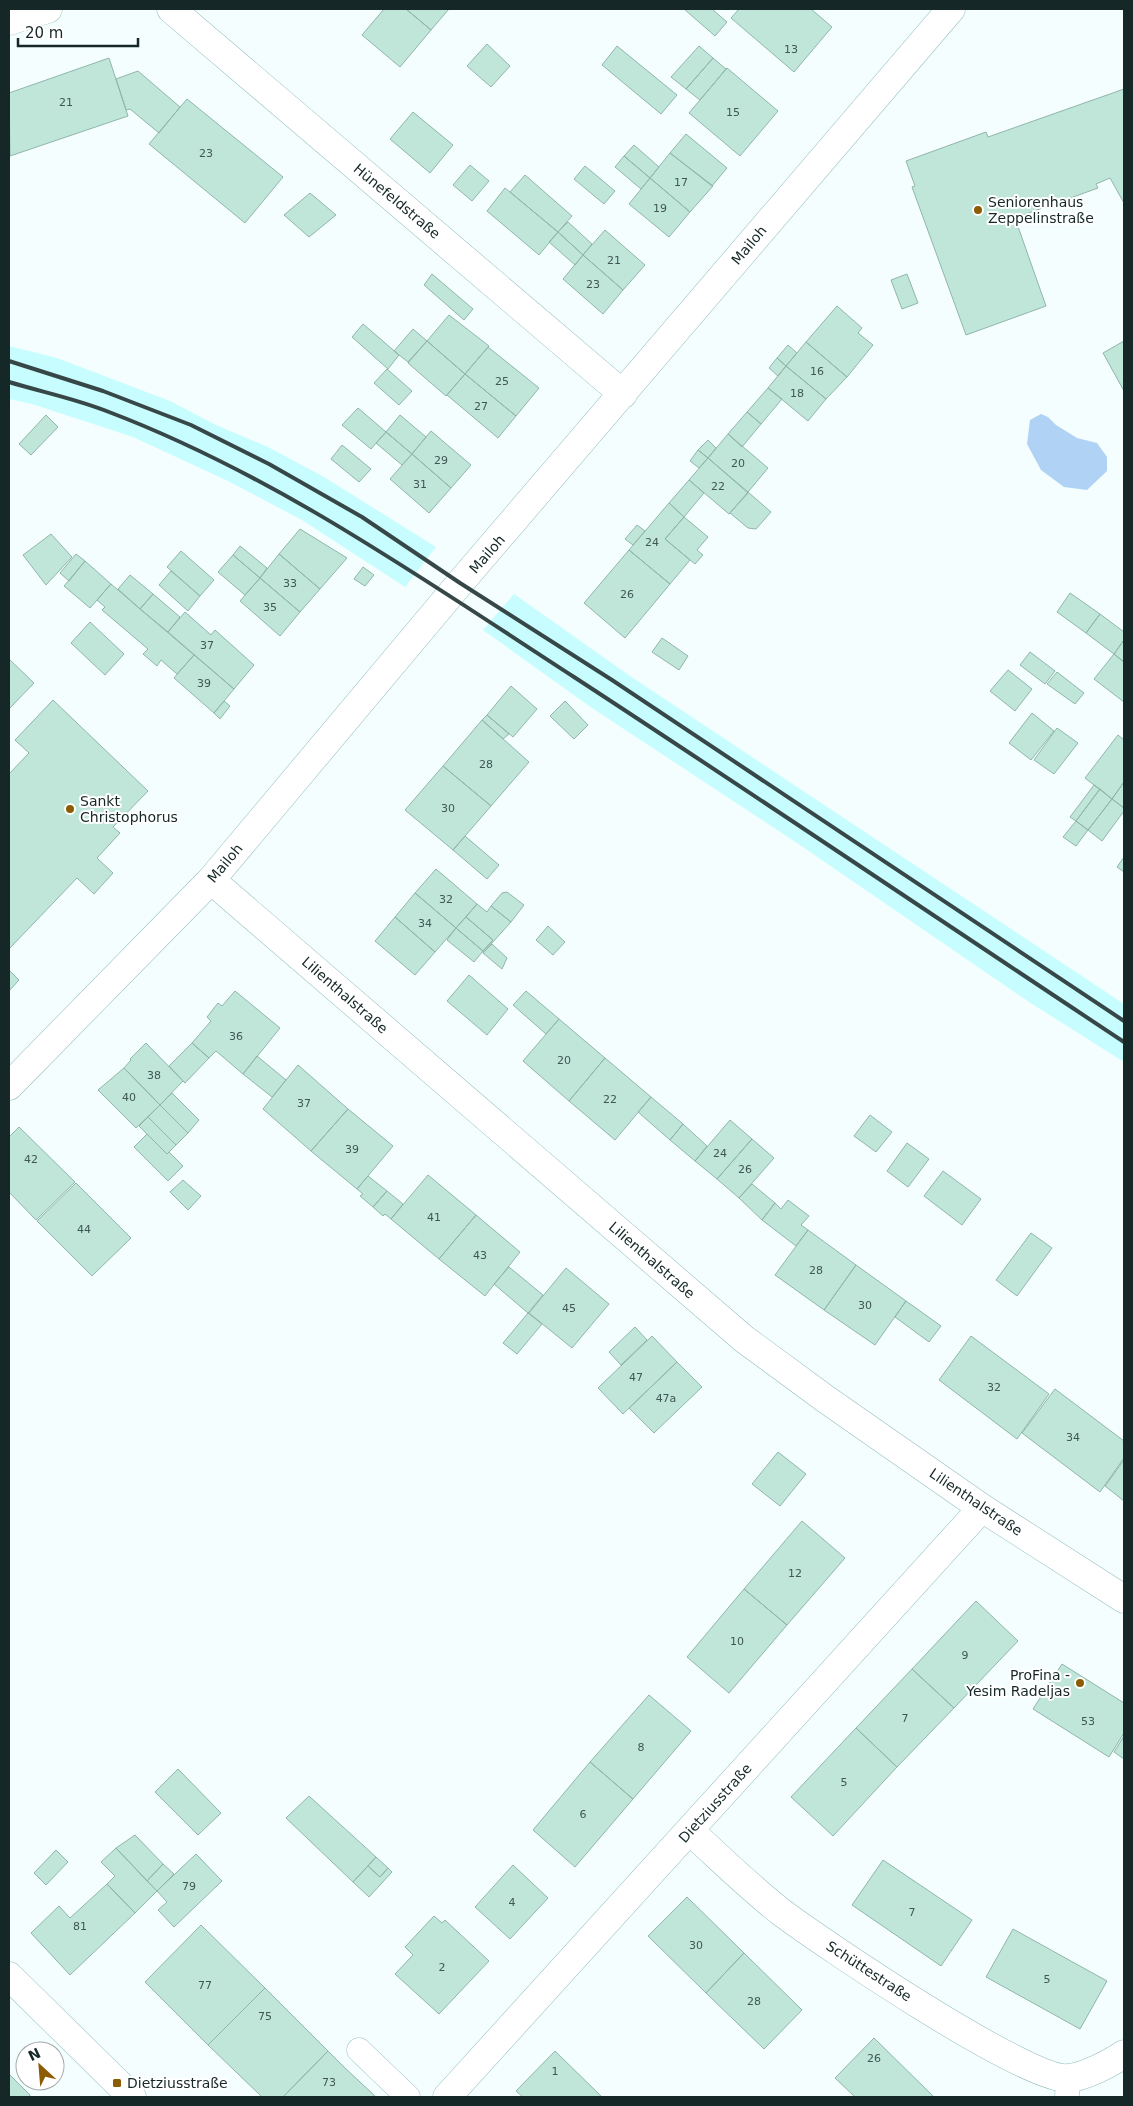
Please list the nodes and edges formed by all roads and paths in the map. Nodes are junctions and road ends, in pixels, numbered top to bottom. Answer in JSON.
{"nodes":[{"id":1,"x":48,"y":9,"type":"edge"},
{"id":2,"x":171,"y":9,"type":"edge"},
{"id":3,"x":951,"y":9,"type":"edge"},
{"id":4,"x":9,"y":21,"type":"edge"},
{"id":5,"x":623,"y":394,"type":"junction"},
{"id":6,"x":211,"y":880,"type":"junction"},
{"id":7,"x":9,"y":1086,"type":"edge"},
{"id":8,"x":982,"y":1508,"type":"junction"},
{"id":9,"x":1124,"y":1599,"type":"edge"},
{"id":10,"x":690,"y":1831,"type":"junction"},
{"id":11,"x":9,"y":1976,"type":"edge"},
{"id":12,"x":359,"y":2050,"type":"dead end"},
{"id":13,"x":1124,"y":2054,"type":"edge"},
{"id":14,"x":1067,"y":2088,"type":"edge"},
{"id":15,"x":132,"y":2097,"type":"edge"},
{"id":16,"x":408,"y":2097,"type":"edge"},
{"id":17,"x":447,"y":2097,"type":"edge"}],
"edges":[{"from":1,"to":4,"type":"street"},
{"from":2,"to":5,"type":"street","name":"Hünefeldstraße"},
{"from":3,"to":5,"type":"street","name":"Mailoh"},
{"from":5,"to":6,"type":"street","name":"Mailoh"},
{"from":6,"to":7,"type":"street","name":"Mailoh"},
{"from":6,"to":8,"type":"street","name":"Lilienthalstraße"},
{"from":8,"to":9,"type":"street","name":"Lilienthalstraße"},
{"from":8,"to":10,"type":"street","name":"Dietziusstraße"},
{"from":10,"to":14,"type":"street","name":"Schüttestraße"},
{"from":10,"to":17,"type":"street","name":"Dietziusstraße"},
{"from":11,"to":15,"type":"street"},
{"from":12,"to":16,"type":"lane"},
{"from":13,"to":14,"type":"street","name":"Schüttestraße"}]}
